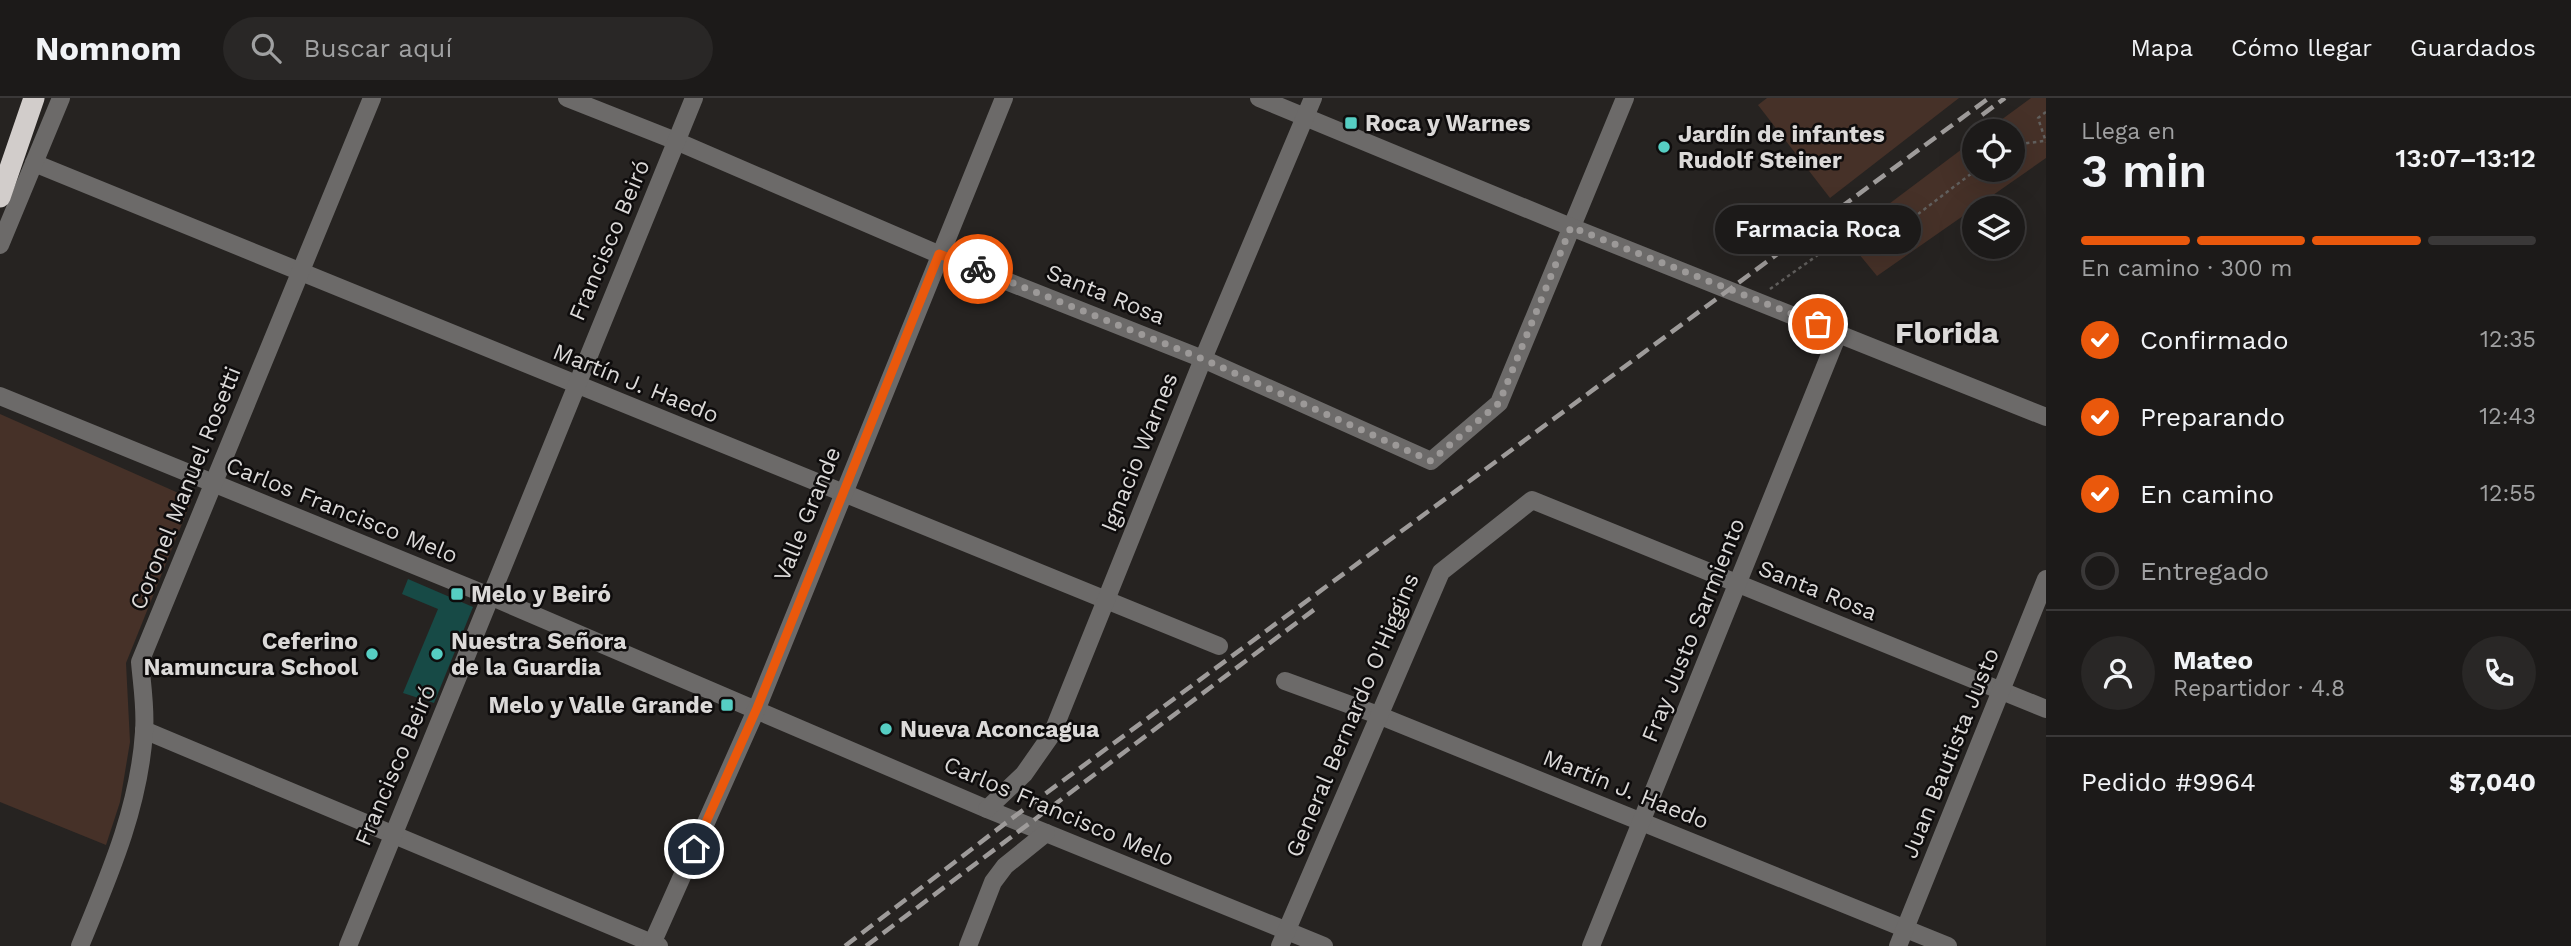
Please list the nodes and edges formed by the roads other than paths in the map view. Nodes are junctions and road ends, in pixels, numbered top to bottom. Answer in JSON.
{"nodes":[{"id":1,"x":34,"y":98,"type":"edge"},
{"id":2,"x":61,"y":98,"type":"edge"},
{"id":3,"x":372,"y":98,"type":"edge"},
{"id":4,"x":567,"y":98,"type":"edge"},
{"id":5,"x":694,"y":98,"type":"edge"},
{"id":6,"x":1004,"y":98,"type":"edge"},
{"id":7,"x":1259,"y":98,"type":"edge"},
{"id":8,"x":1313,"y":98,"type":"edge"},
{"id":9,"x":1625,"y":98,"type":"edge"},
{"id":10,"x":1306,"y":117,"type":"junction"},
{"id":11,"x":676,"y":141,"type":"junction"},
{"id":12,"x":34,"y":163,"type":"junction"},
{"id":13,"x":0,"y":197,"type":"edge"},
{"id":14,"x":1571,"y":227,"type":"junction"},
{"id":15,"x":0,"y":245,"type":"edge"},
{"id":16,"x":939,"y":254,"type":"junction"},
{"id":17,"x":300,"y":271,"type":"junction"},
{"id":18,"x":1839,"y":332,"type":"junction"},
{"id":19,"x":1203,"y":359,"type":"junction"},
{"id":20,"x":575,"y":385,"type":"junction"},
{"id":21,"x":0,"y":396,"type":"edge"},
{"id":22,"x":2046,"y":417,"type":"edge"},
{"id":23,"x":213,"y":484,"type":"junction"},
{"id":24,"x":841,"y":494,"type":"junction"},
{"id":25,"x":1532,"y":500,"type":"joint"},
{"id":26,"x":2046,"y":579,"type":"edge"},
{"id":27,"x":1739,"y":585,"type":"junction"},
{"id":28,"x":492,"y":597,"type":"junction"},
{"id":29,"x":1105,"y":600,"type":"junction"},
{"id":30,"x":1219,"y":646,"type":"dead end"},
{"id":31,"x":1285,"y":681,"type":"dead end"},
{"id":32,"x":2001,"y":691,"type":"junction"},
{"id":33,"x":757,"y":708,"type":"junction"},
{"id":34,"x":2046,"y":709,"type":"edge"},
{"id":35,"x":1378,"y":715,"type":"junction"},
{"id":36,"x":144,"y":730,"type":"junction"},
{"id":37,"x":988,"y":809,"type":"junction"},
{"id":38,"x":1642,"y":822,"type":"junction"},
{"id":39,"x":1046,"y":833,"type":"junction"},
{"id":40,"x":392,"y":836,"type":"junction"},
{"id":41,"x":1905,"y":929,"type":"junction"},
{"id":42,"x":1283,"y":938,"type":"edge"},
{"id":43,"x":654,"y":945,"type":"edge"},
{"id":44,"x":80,"y":946,"type":"edge"},
{"id":45,"x":348,"y":946,"type":"edge"},
{"id":46,"x":968,"y":946,"type":"edge"},
{"id":47,"x":1325,"y":946,"type":"edge"},
{"id":48,"x":1591,"y":946,"type":"edge"},
{"id":49,"x":1898,"y":946,"type":"edge"},
{"id":50,"x":1948,"y":946,"type":"edge"}],
"edges":[{"from":1,"to":13,"type":"highway"},
{"from":2,"to":12,"type":"street"},
{"from":3,"to":17,"type":"street","name":"Coronel Manuel Rosetti"},
{"from":4,"to":11,"type":"street","name":"Santa Rosa"},
{"from":5,"to":11,"type":"street","name":"Francisco Beiró"},
{"from":6,"to":16,"type":"street","name":"Valle Grande"},
{"from":7,"to":10,"type":"street"},
{"from":8,"to":10,"type":"street","name":"Ignacio Warnes"},
{"from":9,"to":14,"type":"street"},
{"from":10,"to":14,"type":"street"},
{"from":10,"to":19,"type":"street","name":"Ignacio Warnes"},
{"from":11,"to":16,"type":"street","name":"Santa Rosa"},
{"from":11,"to":20,"type":"street","name":"Francisco Beiró"},
{"from":12,"to":15,"type":"street"},
{"from":12,"to":17,"type":"street","name":"Martín J. Haedo"},
{"from":14,"to":18,"type":"street"},
{"from":14,"to":19,"type":"street","name":"Santa Rosa"},
{"from":16,"to":19,"type":"street","name":"Santa Rosa"},
{"from":16,"to":24,"type":"street","name":"Valle Grande"},
{"from":17,"to":20,"type":"street","name":"Martín J. Haedo"},
{"from":17,"to":23,"type":"street","name":"Coronel Manuel Rosetti"},
{"from":18,"to":22,"type":"street"},
{"from":18,"to":27,"type":"street","name":"Fray Justo Sarmiento"},
{"from":19,"to":29,"type":"street","name":"Ignacio Warnes"},
{"from":20,"to":24,"type":"street","name":"Martín J. Haedo"},
{"from":20,"to":28,"type":"street","name":"Francisco Beiró"},
{"from":21,"to":23,"type":"street","name":"Carlos Francisco Melo"},
{"from":23,"to":28,"type":"street","name":"Carlos Francisco Melo"},
{"from":23,"to":36,"type":"street","name":"Coronel Manuel Rosetti"},
{"from":24,"to":29,"type":"street","name":"Martín J. Haedo"},
{"from":24,"to":33,"type":"street","name":"Valle Grande"},
{"from":25,"to":27,"type":"street","name":"Santa Rosa"},
{"from":25,"to":35,"type":"street","name":"General Bernardo O'Higgins"},
{"from":26,"to":32,"type":"street","name":"Juan Bautista Justo"},
{"from":27,"to":32,"type":"street","name":"Santa Rosa"},
{"from":27,"to":38,"type":"street","name":"Fray Justo Sarmiento"},
{"from":28,"to":33,"type":"street","name":"Carlos Francisco Melo"},
{"from":28,"to":40,"type":"street","name":"Francisco Beiró"},
{"from":29,"to":30,"type":"street","name":"Martín J. Haedo"},
{"from":29,"to":37,"type":"street","name":"Ignacio Warnes"},
{"from":31,"to":35,"type":"street","name":"Martín J. Haedo"},
{"from":32,"to":34,"type":"street","name":"Santa Rosa"},
{"from":32,"to":41,"type":"street","name":"Juan Bautista Justo"},
{"from":33,"to":37,"type":"street","name":"Carlos Francisco Melo"},
{"from":33,"to":43,"type":"street","name":"Valle Grande"},
{"from":35,"to":38,"type":"street","name":"Martín J. Haedo"},
{"from":35,"to":42,"type":"street","name":"General Bernardo O'Higgins"},
{"from":36,"to":40,"type":"street"},
{"from":36,"to":44,"type":"street","name":"Coronel Manuel Rosetti"},
{"from":37,"to":39,"type":"street","name":"Carlos Francisco Melo"},
{"from":38,"to":41,"type":"street","name":"Martín J. Haedo"},
{"from":38,"to":48,"type":"street","name":"Fray Justo Sarmiento"},
{"from":39,"to":42,"type":"street","name":"Carlos Francisco Melo"},
{"from":39,"to":46,"type":"street"},
{"from":40,"to":43,"type":"street"},
{"from":40,"to":45,"type":"street","name":"Francisco Beiró"},
{"from":41,"to":49,"type":"street","name":"Juan Bautista Justo"},
{"from":41,"to":50,"type":"street","name":"Martín J. Haedo"},
{"from":42,"to":47,"type":"street","name":"Carlos Francisco Melo"}]}
